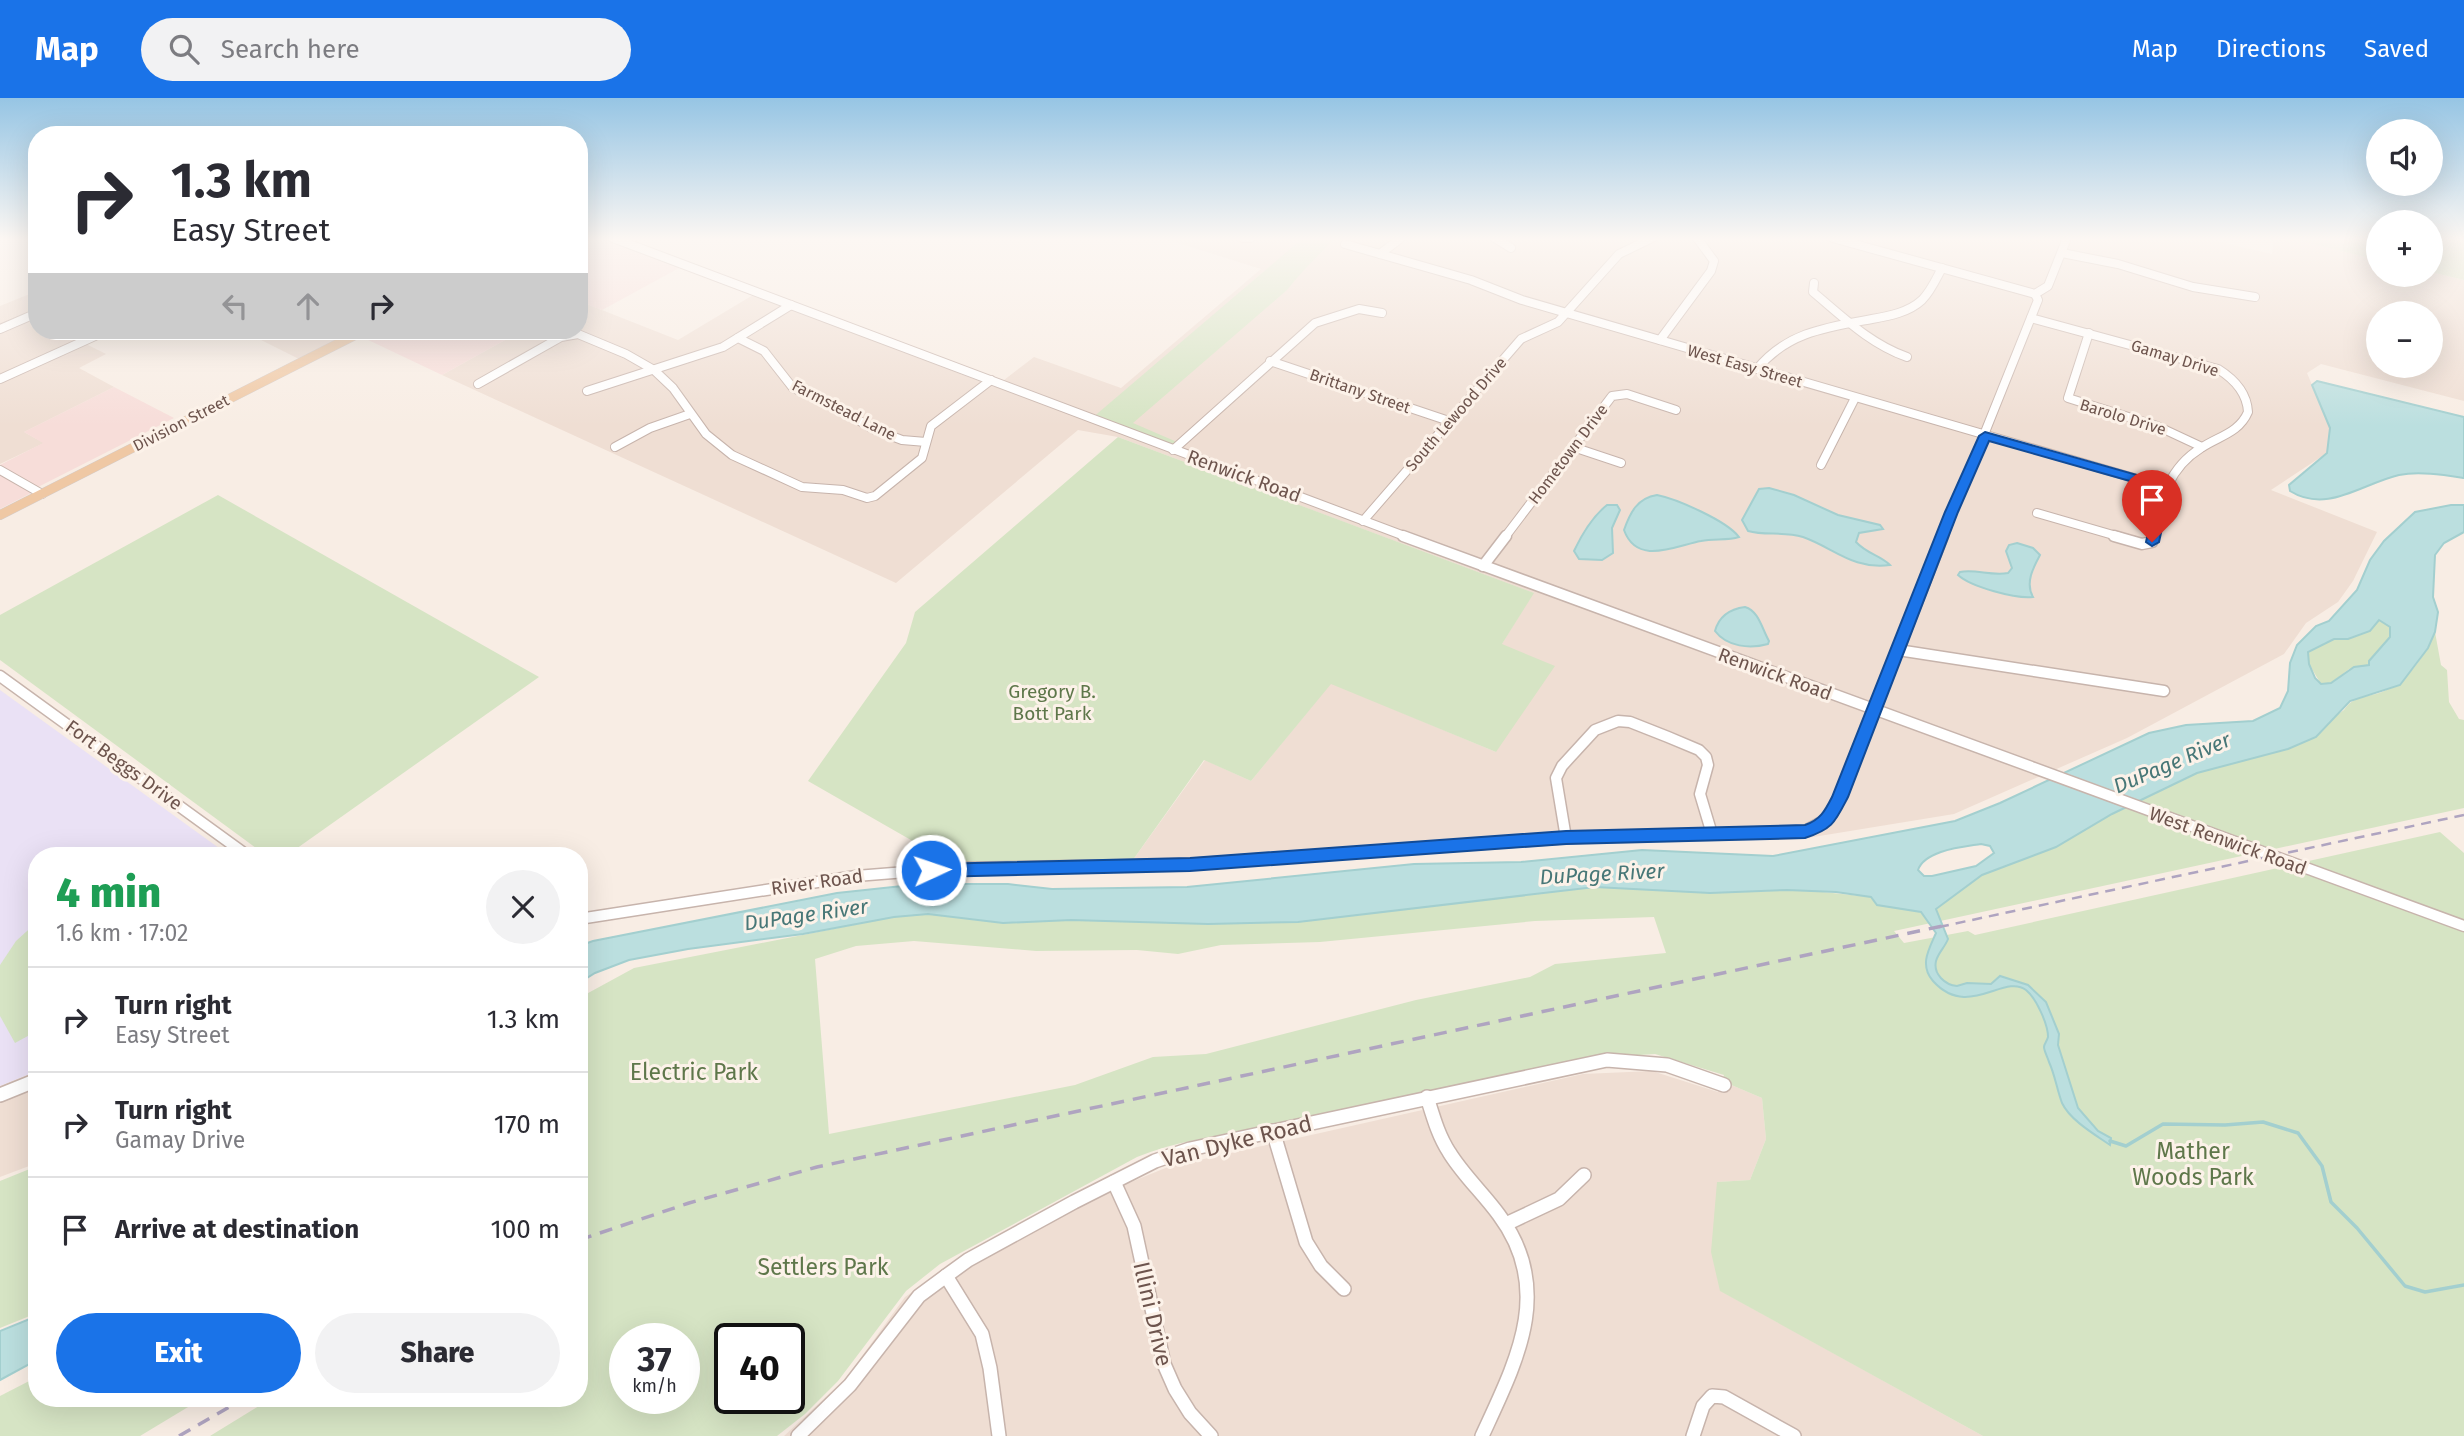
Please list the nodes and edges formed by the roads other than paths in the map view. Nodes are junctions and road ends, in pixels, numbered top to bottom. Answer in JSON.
{"nodes":[{"id":1,"x":779,"y":300,"type":"edge"},
{"id":2,"x":1523,"y":300,"type":"edge"},
{"id":3,"x":1577,"y":300,"type":"edge"},
{"id":4,"x":1690,"y":300,"type":"edge"},
{"id":5,"x":1824,"y":300,"type":"edge"},
{"id":6,"x":1920,"y":300,"type":"edge"},
{"id":7,"x":2038,"y":300,"type":"edge"},
{"id":8,"x":791,"y":305,"type":"junction"},
{"id":9,"x":1382,"y":313,"type":"dead end"},
{"id":10,"x":1566,"y":313,"type":"junction"},
{"id":11,"x":28,"y":317,"type":"edge"},
{"id":12,"x":2031,"y":318,"type":"junction"},
{"id":13,"x":1853,"y":324,"type":"junction"},
{"id":14,"x":0,"y":329,"type":"edge"},
{"id":15,"x":2089,"y":333,"type":"junction"},
{"id":16,"x":588,"y":338,"type":"edge"},
{"id":17,"x":738,"y":338,"type":"junction"},
{"id":18,"x":86,"y":340,"type":"edge"},
{"id":19,"x":345,"y":340,"type":"edge"},
{"id":20,"x":558,"y":340,"type":"edge"},
{"id":21,"x":1660,"y":340,"type":"junction"},
{"id":22,"x":1907,"y":357,"type":"dead end"},
{"id":23,"x":1270,"y":361,"type":"junction"},
{"id":24,"x":1757,"y":369,"type":"junction"},
{"id":25,"x":654,"y":370,"type":"junction"},
{"id":26,"x":0,"y":379,"type":"edge"},
{"id":27,"x":991,"y":380,"type":"junction"},
{"id":28,"x":478,"y":384,"type":"dead end"},
{"id":29,"x":587,"y":391,"type":"dead end"},
{"id":30,"x":1855,"y":398,"type":"junction"},
{"id":31,"x":1676,"y":410,"type":"dead end"},
{"id":32,"x":690,"y":414,"type":"junction"},
{"id":33,"x":1449,"y":421,"type":"junction"},
{"id":34,"x":1985,"y":436,"type":"junction"},
{"id":35,"x":926,"y":442,"type":"junction"},
{"id":36,"x":615,"y":447,"type":"dead end"},
{"id":37,"x":1573,"y":447,"type":"junction"},
{"id":38,"x":2202,"y":447,"type":"junction"},
{"id":39,"x":1173,"y":450,"type":"junction"},
{"id":40,"x":1621,"y":463,"type":"dead end"},
{"id":41,"x":1821,"y":465,"type":"dead end"},
{"id":42,"x":0,"y":470,"type":"edge"},
{"id":43,"x":2165,"y":487,"type":"junction"},
{"id":44,"x":42,"y":494,"type":"junction"},
{"id":45,"x":2037,"y":513,"type":"dead end"},
{"id":46,"x":0,"y":515,"type":"edge"},
{"id":47,"x":1363,"y":521,"type":"junction"},
{"id":48,"x":1483,"y":566,"type":"junction"},
{"id":49,"x":1898,"y":650,"type":"junction"},
{"id":50,"x":0,"y":676,"type":"edge"},
{"id":51,"x":2164,"y":691,"type":"dead end"},
{"id":52,"x":1875,"y":711,"type":"junction"},
{"id":53,"x":1712,"y":834,"type":"junction"},
{"id":54,"x":1566,"y":838,"type":"junction"},
{"id":55,"x":236,"y":847,"type":"edge"},
{"id":56,"x":588,"y":918,"type":"edge"},
{"id":57,"x":2464,"y":926,"type":"edge"},
{"id":58,"x":28,"y":1084,"type":"edge"},
{"id":59,"x":1724,"y":1085,"type":"dead end"},
{"id":60,"x":0,"y":1096,"type":"edge"},
{"id":61,"x":1427,"y":1097,"type":"junction"},
{"id":62,"x":1273,"y":1131,"type":"junction"},
{"id":63,"x":1584,"y":1175,"type":"dead end"},
{"id":64,"x":1114,"y":1182,"type":"junction"},
{"id":65,"x":1506,"y":1224,"type":"junction"},
{"id":66,"x":946,"y":1276,"type":"junction"},
{"id":67,"x":1344,"y":1289,"type":"dead end"},
{"id":68,"x":798,"y":1436,"type":"edge"},
{"id":69,"x":999,"y":1436,"type":"edge"},
{"id":70,"x":1211,"y":1436,"type":"edge"},
{"id":71,"x":1482,"y":1436,"type":"edge"},
{"id":72,"x":1693,"y":1436,"type":"edge"},
{"id":73,"x":1794,"y":1436,"type":"edge"}],
"edges":[{"from":1,"to":8,"type":"street","name":"Renwick Road"},
{"from":2,"to":10,"type":"street","name":"West Easy Street"},
{"from":3,"to":10,"type":"street","name":"South Lewood Drive"},
{"from":4,"to":21,"type":"street"},
{"from":5,"to":13,"type":"street"},
{"from":6,"to":13,"type":"street"},
{"from":7,"to":12,"type":"street","name":"River Road"},
{"from":8,"to":17,"type":"street"},
{"from":8,"to":27,"type":"street","name":"Renwick Road"},
{"from":9,"to":23,"type":"street"},
{"from":10,"to":21,"type":"street","name":"West Easy Street"},
{"from":10,"to":33,"type":"street","name":"South Lewood Drive"},
{"from":11,"to":14,"type":"street"},
{"from":12,"to":15,"type":"street","name":"Gamay Drive"},
{"from":12,"to":34,"type":"street","name":"River Road"},
{"from":13,"to":22,"type":"street"},
{"from":13,"to":24,"type":"street"},
{"from":15,"to":38,"type":"street","name":"Barolo Drive"},
{"from":15,"to":38,"type":"street","name":"Gamay Drive"},
{"from":16,"to":25,"type":"street"},
{"from":17,"to":25,"type":"street"},
{"from":17,"to":35,"type":"street","name":"Farmstead Lane"},
{"from":18,"to":26,"type":"street"},
{"from":19,"to":44,"type":"main road","name":"Division Street"},
{"from":20,"to":28,"type":"street"},
{"from":21,"to":24,"type":"street","name":"West Easy Street"},
{"from":23,"to":33,"type":"street","name":"Brittany Street"},
{"from":23,"to":39,"type":"street"},
{"from":24,"to":30,"type":"street","name":"West Easy Street"},
{"from":25,"to":29,"type":"street"},
{"from":25,"to":32,"type":"street"},
{"from":27,"to":35,"type":"street"},
{"from":27,"to":39,"type":"street","name":"Renwick Road"},
{"from":30,"to":34,"type":"street","name":"West Easy Street"},
{"from":30,"to":41,"type":"street"},
{"from":31,"to":37,"type":"street","name":"Hometown Drive"},
{"from":32,"to":35,"type":"street"},
{"from":32,"to":36,"type":"street"},
{"from":33,"to":47,"type":"street","name":"South Lewood Drive"},
{"from":34,"to":43,"type":"street","name":"West Easy Street"},
{"from":34,"to":49,"type":"street","name":"River Road"},
{"from":37,"to":40,"type":"street"},
{"from":37,"to":48,"type":"street","name":"Hometown Drive"},
{"from":38,"to":43,"type":"street","name":"Gamay Drive"},
{"from":39,"to":47,"type":"street","name":"Renwick Road"},
{"from":42,"to":44,"type":"street"},
{"from":43,"to":45,"type":"street","name":"Gamay Drive"},
{"from":44,"to":46,"type":"main road","name":"Division Street"},
{"from":47,"to":48,"type":"street","name":"Renwick Road"},
{"from":48,"to":52,"type":"street","name":"Renwick Road"},
{"from":49,"to":51,"type":"street"},
{"from":49,"to":52,"type":"street","name":"River Road"},
{"from":50,"to":55,"type":"street","name":"Fort Beggs Drive"},
{"from":52,"to":53,"type":"street","name":"River Road"},
{"from":52,"to":57,"type":"street","name":"West Renwick Road"},
{"from":53,"to":54,"type":"street","name":"River Road"},
{"from":53,"to":54,"type":"street"},
{"from":54,"to":56,"type":"street","name":"River Road"},
{"from":58,"to":60,"type":"street"},
{"from":59,"to":61,"type":"street","name":"Van Dyke Road"},
{"from":61,"to":62,"type":"street","name":"Van Dyke Road"},
{"from":61,"to":65,"type":"street"},
{"from":62,"to":64,"type":"street","name":"Van Dyke Road"},
{"from":62,"to":67,"type":"street"},
{"from":63,"to":65,"type":"street"},
{"from":64,"to":66,"type":"street","name":"Van Dyke Road"},
{"from":64,"to":70,"type":"street","name":"Illini Drive"},
{"from":65,"to":71,"type":"street"},
{"from":66,"to":68,"type":"street","name":"Van Dyke Road"},
{"from":66,"to":69,"type":"street"},
{"from":72,"to":73,"type":"street"}]}
